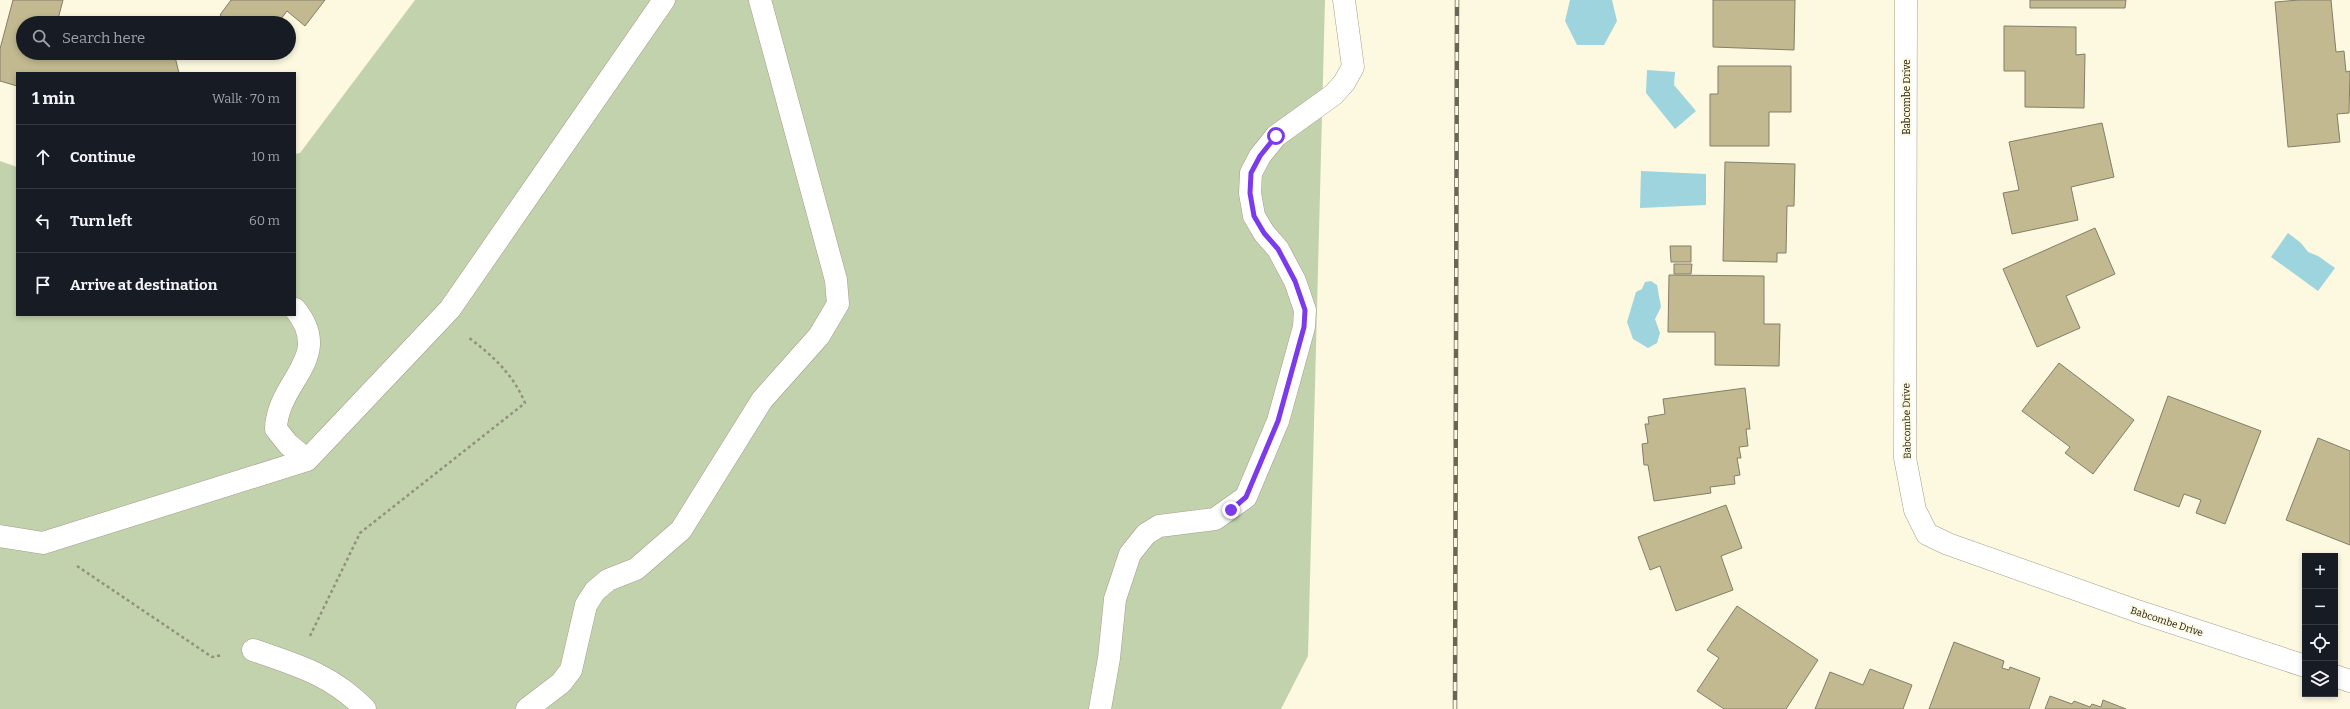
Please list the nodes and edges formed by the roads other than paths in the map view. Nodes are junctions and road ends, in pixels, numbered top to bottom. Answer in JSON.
{"nodes":[{"id":1,"x":664,"y":0,"type":"edge"},
{"id":2,"x":760,"y":0,"type":"edge"},
{"id":3,"x":1344,"y":0,"type":"edge"},
{"id":4,"x":1906,"y":0,"type":"edge"},
{"id":5,"x":296,"y":310,"type":"edge"},
{"id":6,"x":307,"y":460,"type":"junction"},
{"id":7,"x":0,"y":536,"type":"edge"},
{"id":8,"x":253,"y":650,"type":"road end"},
{"id":9,"x":2302,"y":665,"type":"edge"},
{"id":10,"x":2338,"y":677,"type":"edge"},
{"id":11,"x":2350,"y":681,"type":"edge"},
{"id":12,"x":365,"y":709,"type":"edge"},
{"id":13,"x":527,"y":709,"type":"edge"},
{"id":14,"x":1100,"y":709,"type":"edge"}],
"edges":[{"from":1,"to":6,"type":"street"},
{"from":2,"to":13,"type":"street"},
{"from":3,"to":14,"type":"street"},
{"from":4,"to":9,"type":"street","name":"Babcombe Drive"},
{"from":5,"to":6,"type":"street"},
{"from":6,"to":7,"type":"street"},
{"from":8,"to":12,"type":"street"},
{"from":10,"to":11,"type":"street"}]}
